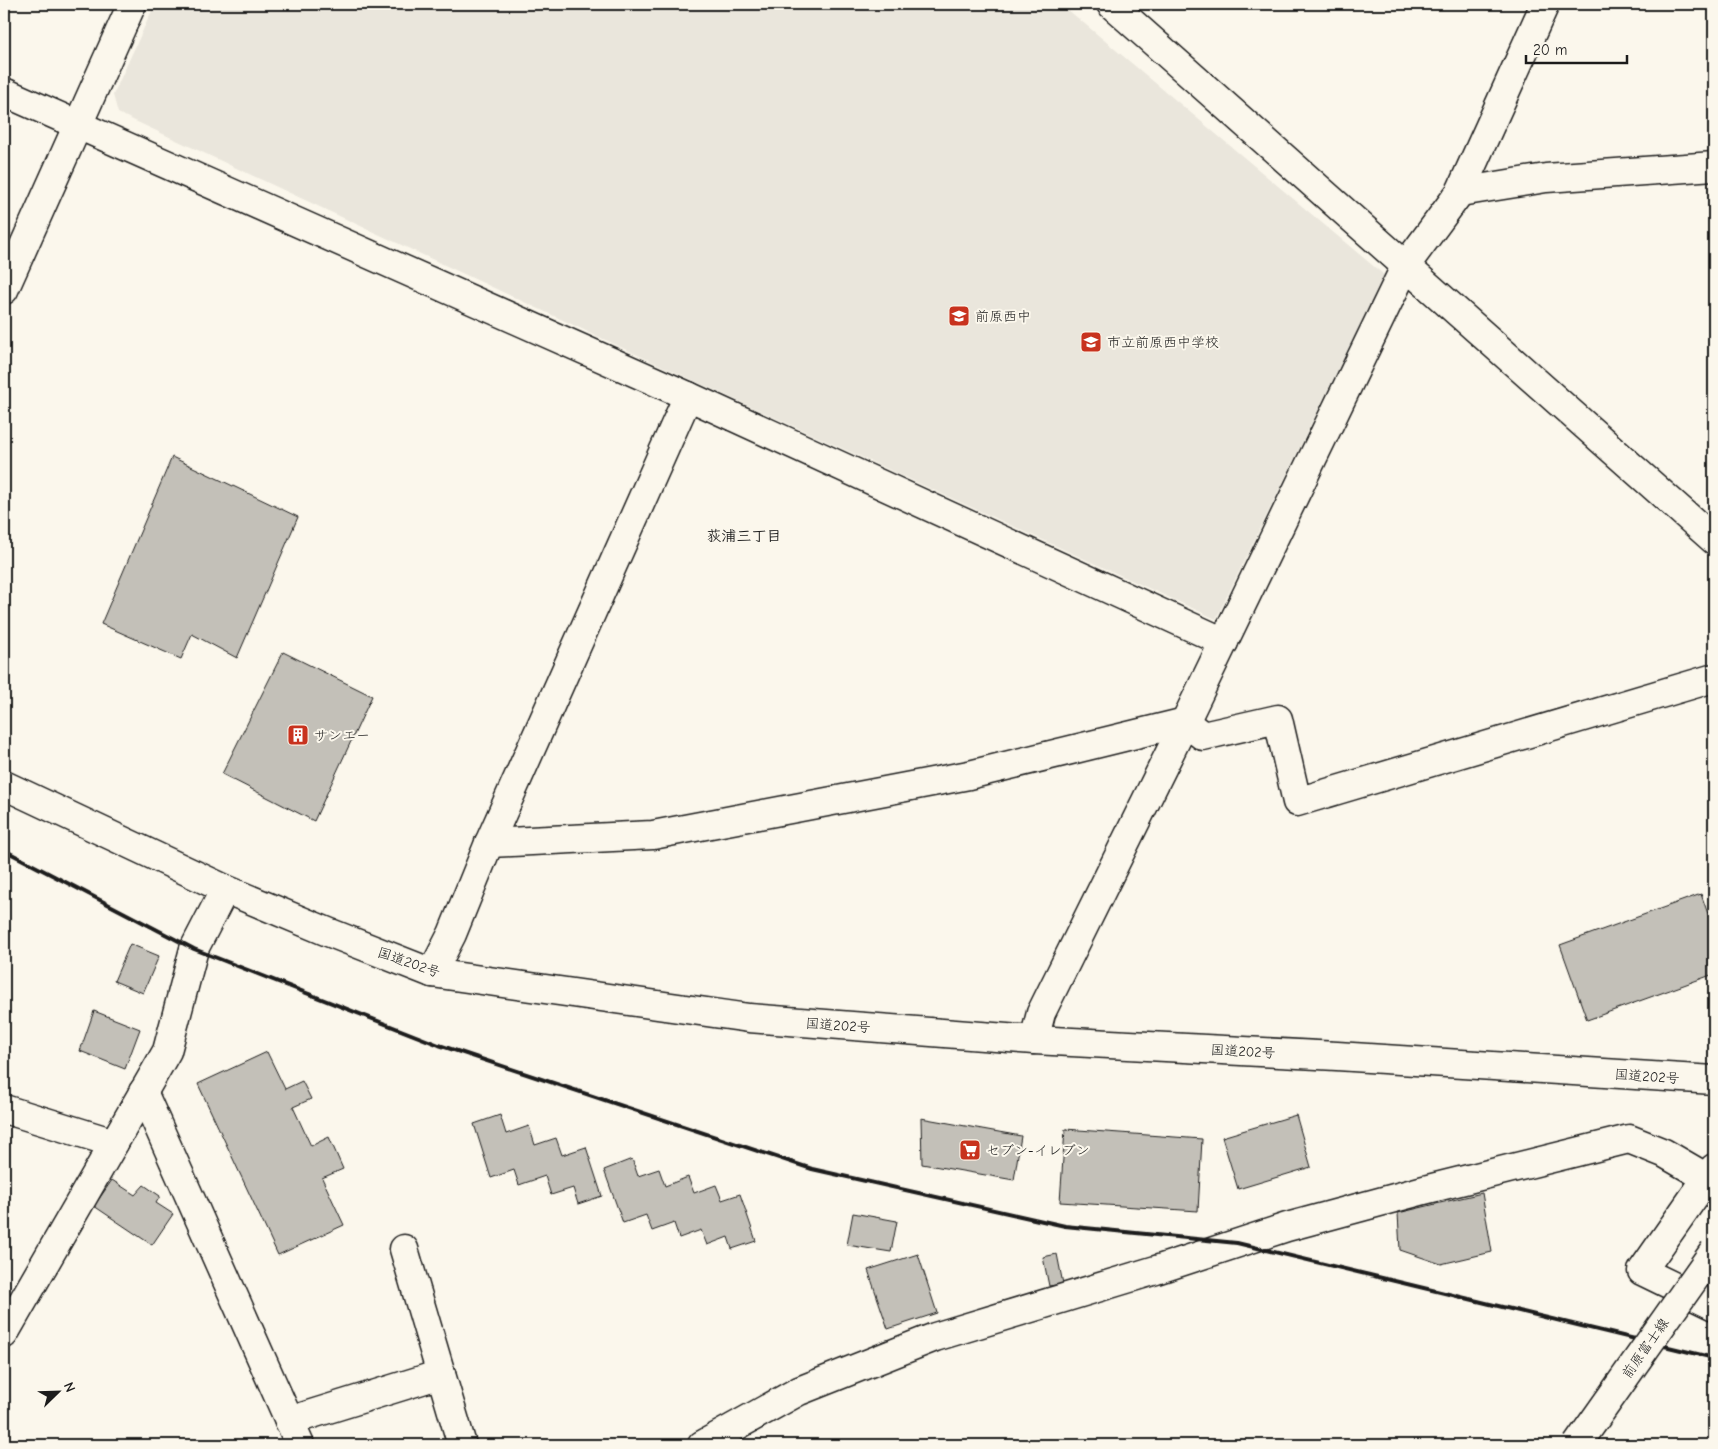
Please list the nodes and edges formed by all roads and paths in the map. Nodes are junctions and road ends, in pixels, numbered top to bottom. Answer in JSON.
{"nodes":[{"id":1,"x":132,"y":4,"type":"edge"},
{"id":2,"x":1111,"y":4,"type":"edge"},
{"id":3,"x":1545,"y":4,"type":"edge"},
{"id":4,"x":4,"y":92,"type":"edge"},
{"id":5,"x":77,"y":125,"type":"junction"},
{"id":6,"x":1714,"y":166,"type":"edge"},
{"id":7,"x":1460,"y":192,"type":"junction"},
{"id":8,"x":1406,"y":265,"type":"junction"},
{"id":9,"x":4,"y":290,"type":"edge"},
{"id":10,"x":688,"y":396,"type":"junction"},
{"id":11,"x":1714,"y":540,"type":"edge"},
{"id":12,"x":1224,"y":642,"type":"junction"},
{"id":13,"x":1714,"y":678,"type":"edge"},
{"id":14,"x":1185,"y":722,"type":"junction"},
{"id":15,"x":4,"y":785,"type":"edge"},
{"id":16,"x":489,"y":843,"type":"junction"},
{"id":17,"x":225,"y":889,"type":"junction"},
{"id":18,"x":432,"y":973,"type":"junction"},
{"id":19,"x":1034,"y":1040,"type":"junction"},
{"id":20,"x":1714,"y":1080,"type":"edge"},
{"id":21,"x":143,"y":1092,"type":"junction"},
{"id":22,"x":4,"y":1109,"type":"edge"},
{"id":23,"x":114,"y":1143,"type":"junction"},
{"id":24,"x":1711,"y":1173,"type":"edge"},
{"id":25,"x":404,"y":1249,"type":"dead end"},
{"id":26,"x":1714,"y":1251,"type":"edge"},
{"id":27,"x":1714,"y":1306,"type":"edge"},
{"id":28,"x":4,"y":1334,"type":"edge"},
{"id":29,"x":441,"y":1374,"type":"junction"},
{"id":30,"x":294,"y":1433,"type":"edge"},
{"id":31,"x":462,"y":1445,"type":"edge"},
{"id":32,"x":702,"y":1445,"type":"edge"},
{"id":33,"x":1577,"y":1445,"type":"edge"}],
"edges":[{"from":1,"to":5,"type":"main road"},
{"from":2,"to":8,"type":"main road"},
{"from":3,"to":7,"type":"main road"},
{"from":4,"to":5,"type":"main road"},
{"from":5,"to":9,"type":"main road"},
{"from":5,"to":10,"type":"main road"},
{"from":6,"to":7,"type":"main road"},
{"from":7,"to":8,"type":"main road"},
{"from":8,"to":11,"type":"main road"},
{"from":8,"to":12,"type":"main road"},
{"from":10,"to":12,"type":"main road"},
{"from":10,"to":16,"type":"main road"},
{"from":12,"to":14,"type":"main road"},
{"from":13,"to":14,"type":"main road"},
{"from":14,"to":16,"type":"main road"},
{"from":14,"to":19,"type":"main road"},
{"from":15,"to":17,"type":"main road","name":"国道202号"},
{"from":16,"to":18,"type":"main road"},
{"from":17,"to":18,"type":"main road","name":"国道202号"},
{"from":17,"to":21,"type":"main road"},
{"from":18,"to":19,"type":"main road","name":"国道202号"},
{"from":19,"to":20,"type":"main road","name":"国道202号"},
{"from":21,"to":23,"type":"main road"},
{"from":21,"to":30,"type":"main road"},
{"from":22,"to":23,"type":"main road"},
{"from":23,"to":28,"type":"main road"},
{"from":24,"to":27,"type":"main road"},
{"from":24,"to":32,"type":"main road"},
{"from":25,"to":29,"type":"main road"},
{"from":26,"to":33,"type":"main road","name":"前原富士線","bridge":true},
{"from":29,"to":30,"type":"main road"},
{"from":29,"to":31,"type":"main road"}]}
